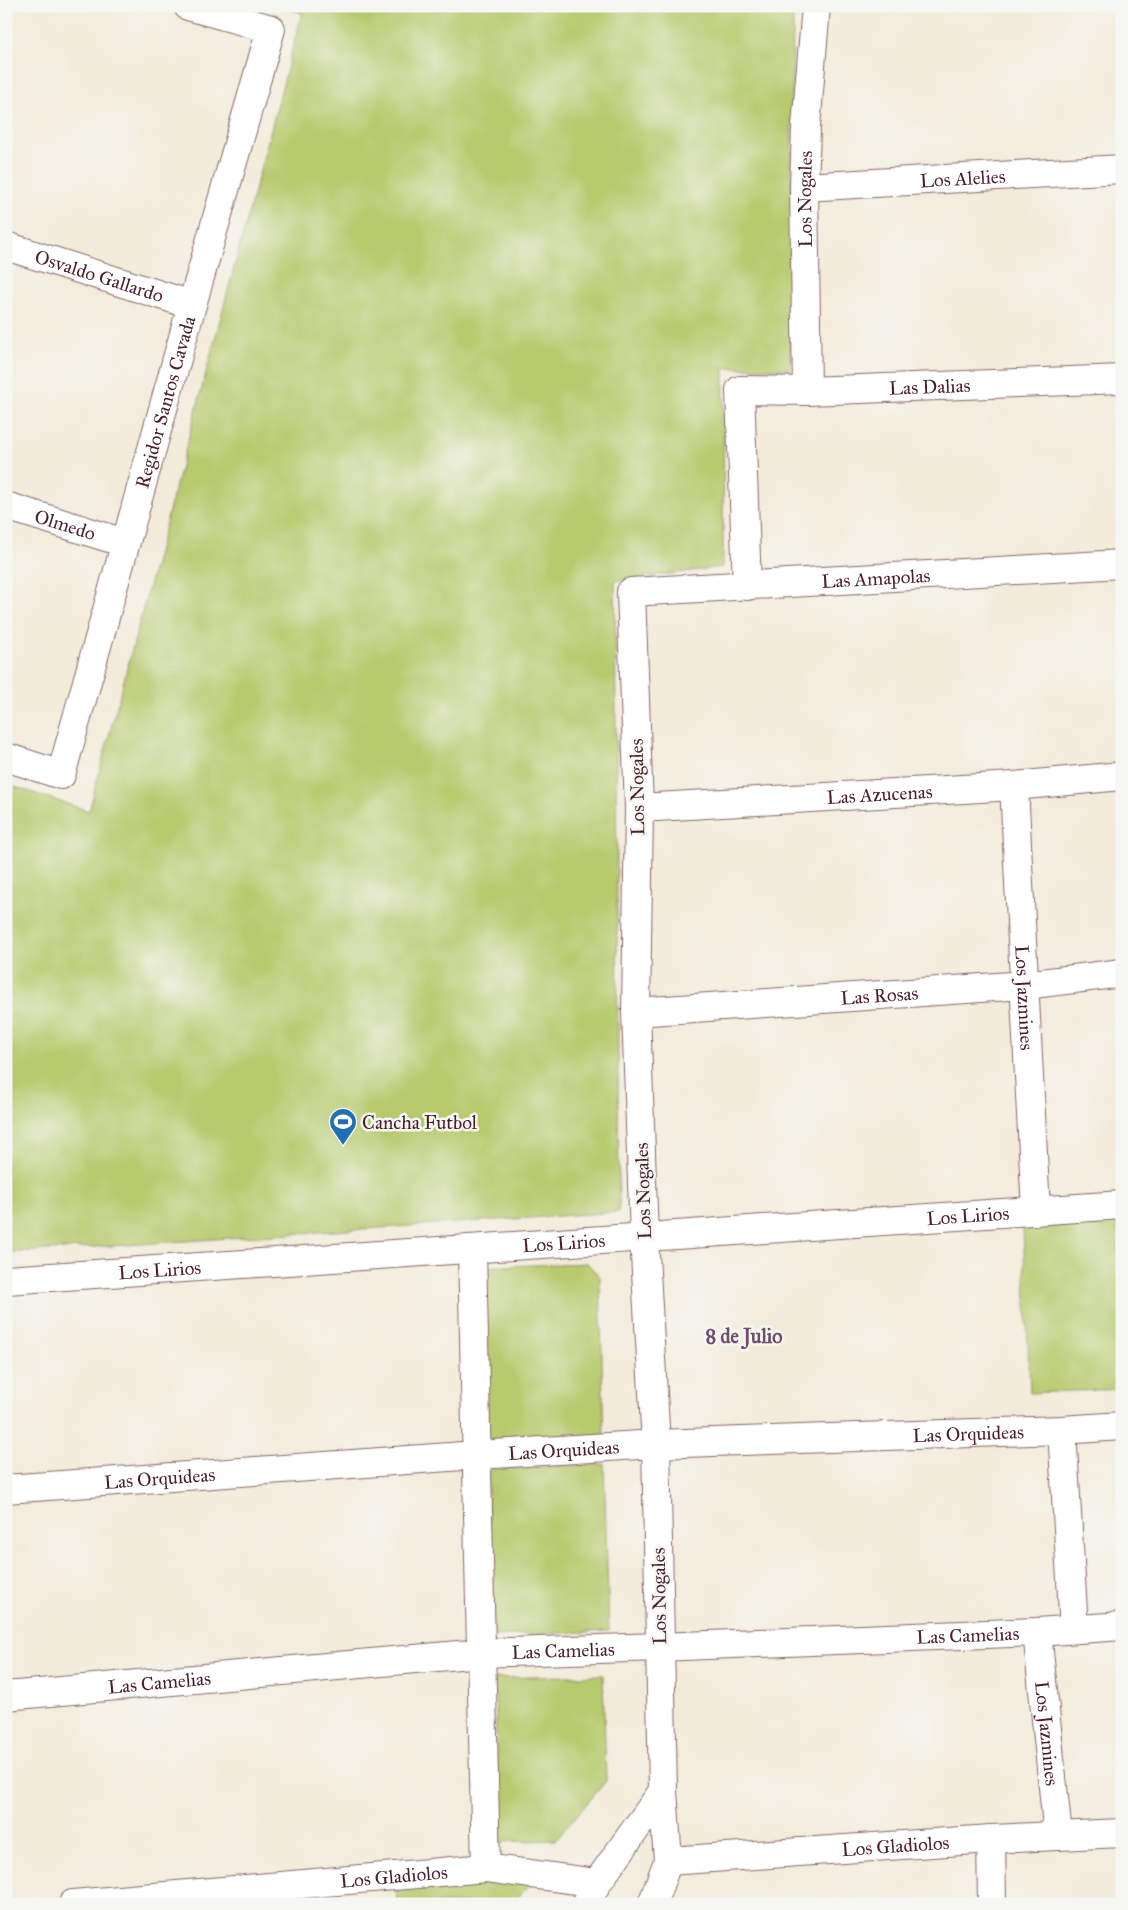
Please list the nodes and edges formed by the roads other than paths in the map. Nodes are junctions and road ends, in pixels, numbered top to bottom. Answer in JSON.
{"nodes":[{"id":1,"x":816,"y":6,"type":"edge"},
{"id":2,"x":193,"y":7,"type":"edge"},
{"id":3,"x":1122,"y":169,"type":"edge"},
{"id":4,"x":804,"y":187,"type":"junction"},
{"id":5,"x":6,"y":246,"type":"edge"},
{"id":6,"x":192,"y":305,"type":"junction"},
{"id":7,"x":1122,"y":379,"type":"edge"},
{"id":8,"x":807,"y":391,"type":"junction"},
{"id":9,"x":6,"y":506,"type":"edge"},
{"id":10,"x":125,"y":543,"type":"junction"},
{"id":11,"x":1122,"y":564,"type":"edge"},
{"id":12,"x":747,"y":586,"type":"junction"},
{"id":13,"x":631,"y":592,"type":"joint"},
{"id":14,"x":6,"y":757,"type":"edge"},
{"id":15,"x":1122,"y":776,"type":"edge"},
{"id":16,"x":1014,"y":786,"type":"junction"},
{"id":17,"x":639,"y":808,"type":"junction"},
{"id":18,"x":1122,"y":973,"type":"edge"},
{"id":19,"x":1025,"y":985,"type":"junction"},
{"id":20,"x":636,"y":1012,"type":"junction"},
{"id":21,"x":1122,"y":1204,"type":"edge"},
{"id":22,"x":1036,"y":1211,"type":"junction"},
{"id":23,"x":644,"y":1238,"type":"junction"},
{"id":24,"x":472,"y":1249,"type":"junction"},
{"id":25,"x":6,"y":1280,"type":"edge"},
{"id":26,"x":1122,"y":1426,"type":"edge"},
{"id":27,"x":1062,"y":1430,"type":"junction"},
{"id":28,"x":656,"y":1444,"type":"junction"},
{"id":29,"x":476,"y":1455,"type":"junction"},
{"id":30,"x":6,"y":1489,"type":"edge"},
{"id":31,"x":1122,"y":1626,"type":"edge"},
{"id":32,"x":1074,"y":1629,"type":"junction"},
{"id":33,"x":1037,"y":1632,"type":"junction"},
{"id":34,"x":660,"y":1648,"type":"junction"},
{"id":35,"x":481,"y":1653,"type":"junction"},
{"id":36,"x":6,"y":1696,"type":"edge"},
{"id":37,"x":663,"y":1791,"type":"junction"},
{"id":38,"x":1122,"y":1833,"type":"edge"},
{"id":39,"x":1058,"y":1836,"type":"junction"},
{"id":40,"x":991,"y":1839,"type":"junction"},
{"id":41,"x":668,"y":1861,"type":"junction"},
{"id":42,"x":486,"y":1868,"type":"junction"},
{"id":43,"x":591,"y":1893,"type":"edge"},
{"id":44,"x":213,"y":1898,"type":"edge"},
{"id":45,"x":73,"y":1904,"type":"edge"},
{"id":46,"x":652,"y":1904,"type":"edge"},
{"id":47,"x":992,"y":1904,"type":"edge"}],
"edges":[{"from":1,"to":4,"type":"street","name":"Los Nogales"},
{"from":2,"to":6,"type":"street","name":"Regidor Santos Cavada"},
{"from":3,"to":4,"type":"street","name":"Los Alelies"},
{"from":4,"to":8,"type":"street","name":"Los Nogales"},
{"from":5,"to":6,"type":"street","name":"Osvaldo Gallardo"},
{"from":6,"to":10,"type":"street","name":"Regidor Santos Cavada"},
{"from":7,"to":8,"type":"street","name":"Las Dalias"},
{"from":8,"to":12,"type":"street","name":"Las Dalias"},
{"from":9,"to":10,"type":"street","name":"Olmedo"},
{"from":10,"to":14,"type":"street","name":"Regidor Santos Cavada"},
{"from":11,"to":12,"type":"street","name":"Las Amapolas"},
{"from":12,"to":13,"type":"street","name":"Las Amapolas"},
{"from":13,"to":17,"type":"street","name":"Los Nogales"},
{"from":15,"to":16,"type":"street","name":"Las Azucenas"},
{"from":16,"to":17,"type":"street","name":"Las Azucenas"},
{"from":16,"to":19,"type":"street","name":"Los Jazmines"},
{"from":17,"to":20,"type":"street","name":"Los Nogales"},
{"from":18,"to":19,"type":"street","name":"Las Rosas"},
{"from":19,"to":20,"type":"street","name":"Las Rosas"},
{"from":19,"to":22,"type":"street","name":"Los Jazmines"},
{"from":20,"to":23,"type":"street","name":"Los Nogales"},
{"from":21,"to":22,"type":"street","name":"Los Lirios"},
{"from":22,"to":23,"type":"street","name":"Los Lirios"},
{"from":23,"to":24,"type":"street","name":"Los Lirios"},
{"from":23,"to":28,"type":"street","name":"Los Nogales"},
{"from":24,"to":25,"type":"street","name":"Los Lirios"},
{"from":24,"to":29,"type":"street"},
{"from":26,"to":27,"type":"street","name":"Las Orquideas"},
{"from":27,"to":28,"type":"street","name":"Las Orquideas"},
{"from":27,"to":32,"type":"street"},
{"from":28,"to":29,"type":"street","name":"Las Orquideas"},
{"from":28,"to":34,"type":"street","name":"Los Nogales"},
{"from":29,"to":30,"type":"street","name":"Las Orquideas"},
{"from":29,"to":35,"type":"street"},
{"from":31,"to":32,"type":"street","name":"Las Camelias"},
{"from":32,"to":33,"type":"street","name":"Las Camelias"},
{"from":33,"to":34,"type":"street","name":"Las Camelias"},
{"from":33,"to":39,"type":"street","name":"Los Jazmines"},
{"from":34,"to":35,"type":"street","name":"Las Camelias"},
{"from":34,"to":37,"type":"street","name":"Los Nogales"},
{"from":35,"to":36,"type":"street","name":"Las Camelias"},
{"from":35,"to":42,"type":"street"},
{"from":37,"to":41,"type":"street","name":"Los Nogales"},
{"from":37,"to":43,"type":"street"},
{"from":38,"to":39,"type":"street","name":"Los Gladiolos"},
{"from":39,"to":40,"type":"street","name":"Los Gladiolos"},
{"from":40,"to":41,"type":"street","name":"Los Gladiolos"},
{"from":40,"to":47,"type":"street"},
{"from":41,"to":46,"type":"street","name":"Los Nogales"},
{"from":42,"to":43,"type":"street","name":"Los Gladiolos"},
{"from":42,"to":44,"type":"street","name":"Los Gladiolos"},
{"from":44,"to":45,"type":"street","name":"Los Gladiolos"}]}
